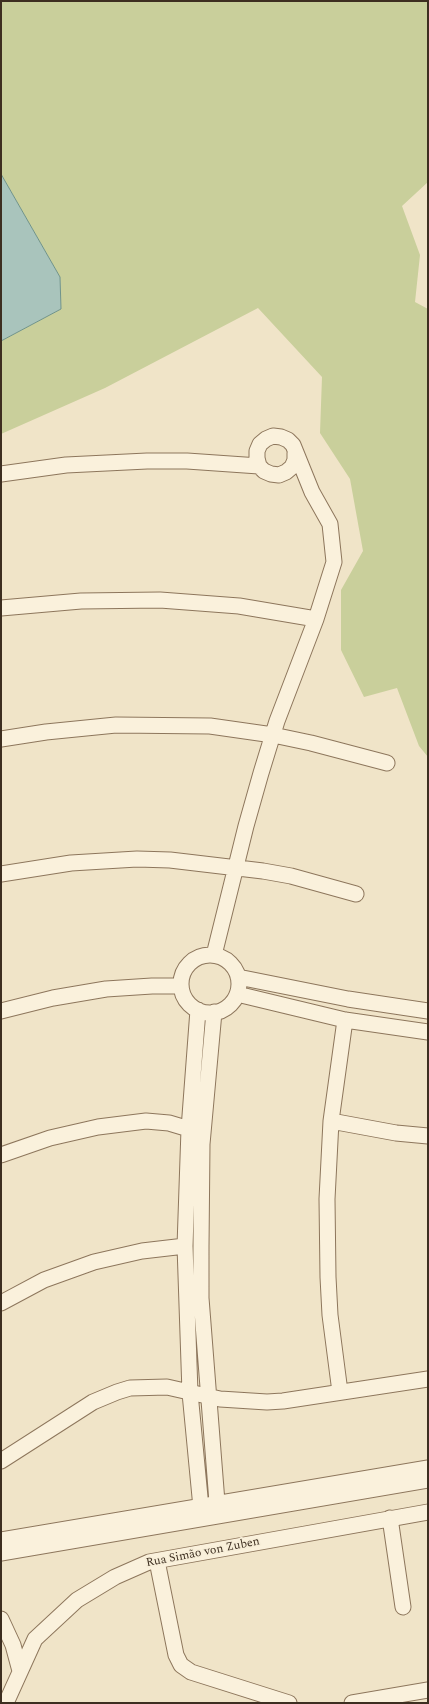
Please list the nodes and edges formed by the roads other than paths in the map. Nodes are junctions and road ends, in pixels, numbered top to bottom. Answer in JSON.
{"nodes":[{"id":1,"x":260,"y":444,"type":"junction"},
{"id":2,"x":295,"y":453,"type":"junction"},
{"id":3,"x":228,"y":462,"type":"junction"},
{"id":4,"x":259,"y":466,"type":"junction"},
{"id":5,"x":286,"y":472,"type":"junction"},
{"id":6,"x":1,"y":474,"type":"edge"},
{"id":7,"x":312,"y":492,"type":"junction"},
{"id":8,"x":1,"y":608,"type":"edge"},
{"id":9,"x":316,"y":619,"type":"junction"},
{"id":10,"x":273,"y":735,"type":"junction"},
{"id":11,"x":1,"y":740,"type":"edge"},
{"id":12,"x":387,"y":763,"type":"dead end"},
{"id":13,"x":235,"y":868,"type":"junction"},
{"id":14,"x":1,"y":874,"type":"edge"},
{"id":15,"x":356,"y":894,"type":"dead end"},
{"id":16,"x":214,"y":955,"type":"junction"},
{"id":17,"x":238,"y":977,"type":"junction"},
{"id":18,"x":181,"y":986,"type":"junction"},
{"id":19,"x":237,"y":994,"type":"junction"},
{"id":20,"x":198,"y":1010,"type":"junction"},
{"id":21,"x":1,"y":1011,"type":"edge"},
{"id":22,"x":428,"y":1011,"type":"edge"},
{"id":23,"x":214,"y":1012,"type":"junction"},
{"id":24,"x":345,"y":1020,"type":"junction"},
{"id":25,"x":428,"y":1032,"type":"edge"},
{"id":26,"x":332,"y":1121,"type":"junction"},
{"id":27,"x":189,"y":1129,"type":"junction"},
{"id":28,"x":428,"y":1136,"type":"edge"},
{"id":29,"x":1,"y":1155,"type":"edge"},
{"id":30,"x":185,"y":1246,"type":"junction"},
{"id":31,"x":1,"y":1303,"type":"edge"},
{"id":32,"x":428,"y":1379,"type":"edge"},
{"id":33,"x":190,"y":1392,"type":"junction"},
{"id":34,"x":340,"y":1392,"type":"junction"},
{"id":35,"x":210,"y":1397,"type":"junction"},
{"id":36,"x":1,"y":1461,"type":"edge"},
{"id":37,"x":428,"y":1468,"type":"edge"},
{"id":38,"x":428,"y":1480,"type":"edge"},
{"id":39,"x":218,"y":1509,"type":"junction"},
{"id":40,"x":201,"y":1512,"type":"junction"},
{"id":41,"x":428,"y":1512,"type":"edge"},
{"id":42,"x":390,"y":1518,"type":"junction"},
{"id":43,"x":1,"y":1540,"type":"edge"},
{"id":44,"x":1,"y":1553,"type":"edge"},
{"id":45,"x":157,"y":1561,"type":"junction"},
{"id":46,"x":403,"y":1607,"type":"dead end"},
{"id":47,"x":1,"y":1619,"type":"edge"},
{"id":48,"x":20,"y":1671,"type":"junction"},
{"id":49,"x":428,"y":1690,"type":"edge"},
{"id":50,"x":400,"y":1699,"type":"edge"},
{"id":51,"x":6,"y":1703,"type":"edge"},
{"id":52,"x":289,"y":1703,"type":"edge"},
{"id":53,"x":352,"y":1703,"type":"edge"}],
"edges":[{"from":1,"to":2,"type":"street"},
{"from":1,"to":3,"type":"street"},
{"from":1,"to":4,"type":"street"},
{"from":2,"to":5,"type":"street"},
{"from":2,"to":7,"type":"street"},
{"from":3,"to":4,"type":"street"},
{"from":3,"to":6,"type":"street"},
{"from":4,"to":5,"type":"street"},
{"from":5,"to":7,"type":"street"},
{"from":7,"to":9,"type":"street"},
{"from":8,"to":9,"type":"street"},
{"from":9,"to":10,"type":"street"},
{"from":10,"to":11,"type":"street"},
{"from":10,"to":12,"type":"street"},
{"from":10,"to":13,"type":"street"},
{"from":13,"to":14,"type":"street"},
{"from":13,"to":15,"type":"street"},
{"from":13,"to":16,"type":"street"},
{"from":16,"to":17,"type":"street"},
{"from":16,"to":18,"type":"street"},
{"from":17,"to":19,"type":"street"},
{"from":17,"to":22,"type":"street"},
{"from":18,"to":20,"type":"street"},
{"from":18,"to":21,"type":"street"},
{"from":19,"to":23,"type":"street"},
{"from":19,"to":24,"type":"street"},
{"from":20,"to":23,"type":"street"},
{"from":20,"to":27,"type":"street"},
{"from":23,"to":35,"type":"street"},
{"from":24,"to":25,"type":"street"},
{"from":24,"to":26,"type":"street"},
{"from":26,"to":28,"type":"street"},
{"from":26,"to":34,"type":"street"},
{"from":27,"to":29,"type":"street"},
{"from":27,"to":30,"type":"street"},
{"from":30,"to":31,"type":"street"},
{"from":30,"to":33,"type":"street"},
{"from":32,"to":34,"type":"street"},
{"from":33,"to":35,"type":"street"},
{"from":33,"to":36,"type":"street"},
{"from":33,"to":40,"type":"street"},
{"from":34,"to":35,"type":"street"},
{"from":35,"to":39,"type":"street"},
{"from":37,"to":39,"type":"street"},
{"from":38,"to":39,"type":"street"},
{"from":39,"to":40,"type":"street"},
{"from":40,"to":43,"type":"street"},
{"from":40,"to":44,"type":"street"},
{"from":41,"to":42,"type":"street","name":"Rua Simão von Zuben"},
{"from":42,"to":45,"type":"street","name":"Rua Simão von Zuben"},
{"from":42,"to":46,"type":"street"},
{"from":45,"to":48,"type":"street","name":"Rua Simão von Zuben"},
{"from":45,"to":52,"type":"street"},
{"from":47,"to":48,"type":"street"},
{"from":48,"to":51,"type":"street","name":"Rua Simão von Zuben"},
{"from":49,"to":50,"type":"street"},
{"from":50,"to":53,"type":"street"}]}
